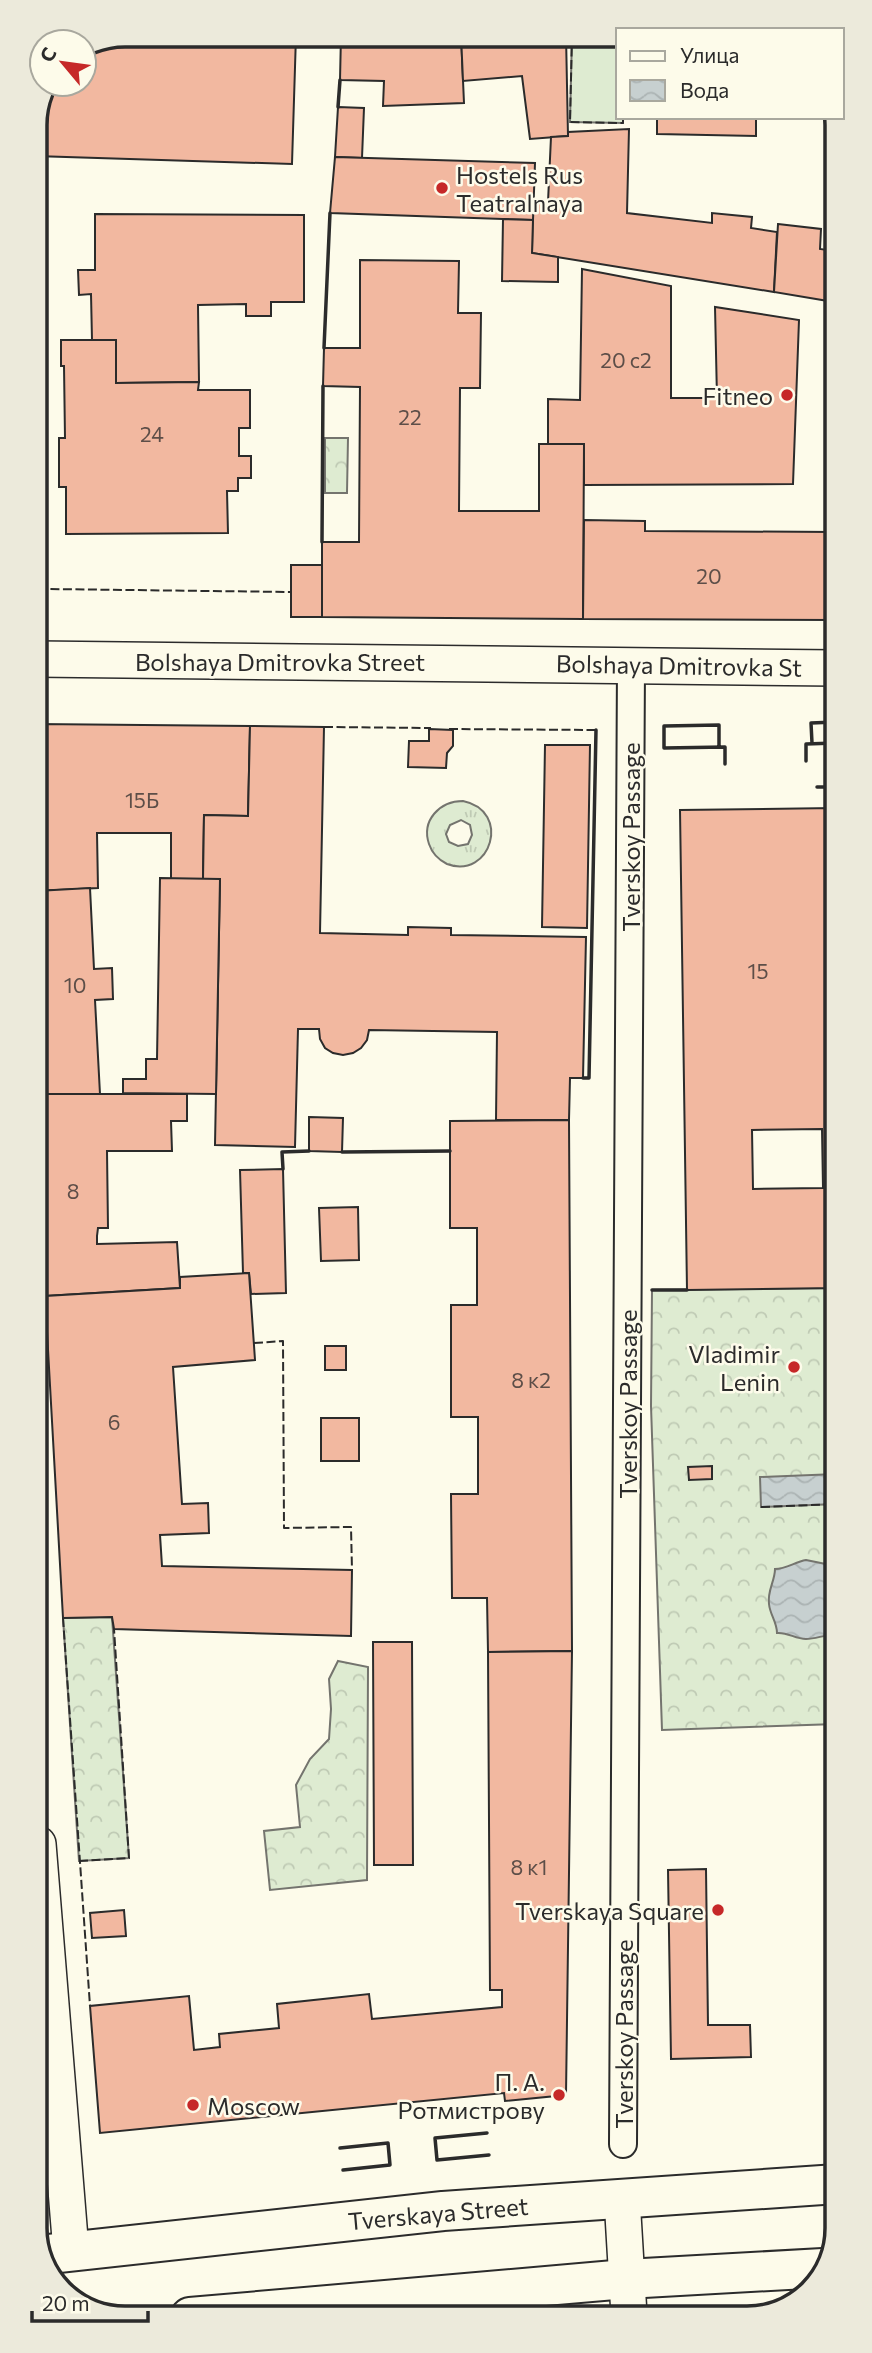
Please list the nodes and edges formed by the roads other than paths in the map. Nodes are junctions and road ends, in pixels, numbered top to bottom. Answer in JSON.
{"nodes":[{"id":1,"x":47,"y":659,"type":"edge"},
{"id":2,"x":631,"y":664,"type":"junction"},
{"id":3,"x":825,"y":668,"type":"edge"},
{"id":4,"x":47,"y":2048,"type":"edge"},
{"id":5,"x":623,"y":2144,"type":"dead end"},
{"id":6,"x":825,"y":2185,"type":"edge"},
{"id":7,"x":622,"y":2198,"type":"junction"},
{"id":8,"x":56,"y":2253,"type":"edge"},
{"id":9,"x":812,"y":2270,"type":"edge"},
{"id":10,"x":628,"y":2297,"type":"edge"},
{"id":11,"x":440,"y":2306,"type":"edge"}],
"edges":[{"from":1,"to":2,"type":"street","name":"Bolshaya Dmitrovka St"},
{"from":2,"to":3,"type":"street","name":"Bolshaya Dmitrovka St"},
{"from":2,"to":5,"type":"street","name":"Tverskoy Passage"},
{"from":4,"to":8,"type":"street"},
{"from":6,"to":7,"type":"main road","name":"Tverskaya Street"},
{"from":7,"to":8,"type":"main road","name":"Tverskaya Street"},
{"from":7,"to":10,"type":"street"},
{"from":9,"to":10,"type":"main road"},
{"from":10,"to":11,"type":"main road"}]}
